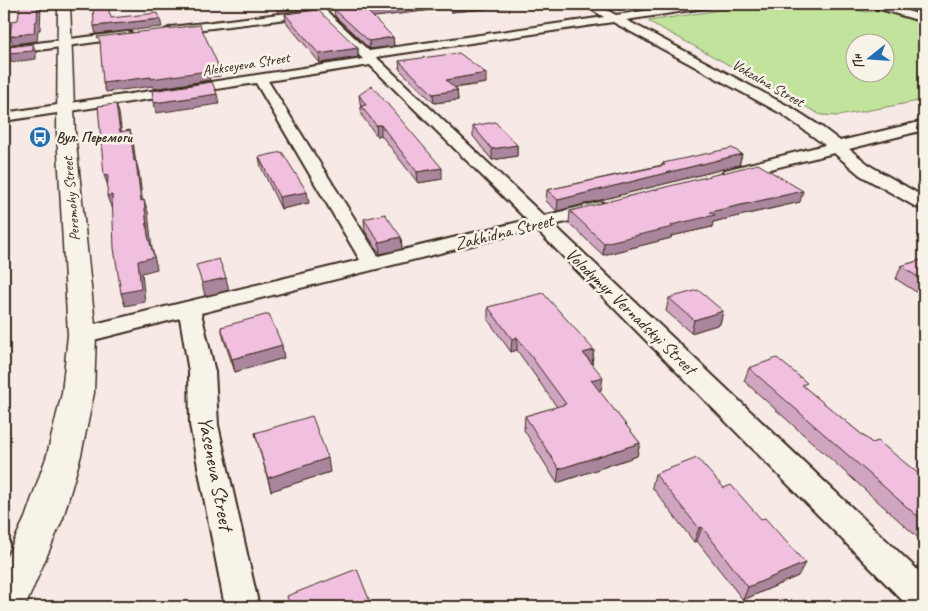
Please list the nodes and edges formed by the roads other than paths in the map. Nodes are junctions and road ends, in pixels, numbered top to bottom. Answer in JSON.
{"nodes":[{"id":1,"x":64,"y":4,"type":"edge"},
{"id":2,"x":588,"y":4,"type":"edge"},
{"id":3,"x":711,"y":4,"type":"edge"},
{"id":4,"x":874,"y":4,"type":"edge"},
{"id":5,"x":325,"y":9,"type":"edge"},
{"id":6,"x":618,"y":18,"type":"junction"},
{"id":7,"x":924,"y":19,"type":"edge"},
{"id":8,"x":164,"y":31,"type":"edge"},
{"id":9,"x":135,"y":34,"type":"edge"},
{"id":10,"x":66,"y":43,"type":"junction"},
{"id":11,"x":4,"y":50,"type":"edge"},
{"id":12,"x":371,"y":58,"type":"junction"},
{"id":13,"x":260,"y":78,"type":"junction"},
{"id":14,"x":66,"y":107,"type":"junction"},
{"id":15,"x":4,"y":117,"type":"edge"},
{"id":16,"x":924,"y":126,"type":"edge"},
{"id":17,"x":837,"y":147,"type":"junction"},
{"id":18,"x":713,"y":179,"type":"edge"},
{"id":19,"x":618,"y":203,"type":"edge"},
{"id":20,"x":924,"y":204,"type":"edge"},
{"id":21,"x":541,"y":223,"type":"junction"},
{"id":22,"x":373,"y":264,"type":"junction"},
{"id":23,"x":189,"y":308,"type":"junction"},
{"id":24,"x":82,"y":334,"type":"junction"},
{"id":25,"x":924,"y":599,"type":"edge"},
{"id":26,"x":4,"y":607,"type":"edge"},
{"id":27,"x":242,"y":607,"type":"edge"}],
"edges":[{"from":1,"to":10,"type":"main road","name":"Peremohy Street"},
{"from":2,"to":6,"type":"street","name":"Vokzalna Street"},
{"from":3,"to":6,"type":"street","name":"Alekseyeva Street"},
{"from":4,"to":7,"type":"street"},
{"from":5,"to":8,"type":"street"},
{"from":5,"to":12,"type":"street","name":"Volodymyr Vernadskyi Street"},
{"from":6,"to":12,"type":"street","name":"Alekseyeva Street"},
{"from":6,"to":17,"type":"street","name":"Vokzalna Street"},
{"from":9,"to":10,"type":"street"},
{"from":10,"to":11,"type":"street"},
{"from":10,"to":14,"type":"main road","name":"Peremohy Street"},
{"from":12,"to":13,"type":"street","name":"Alekseyeva Street"},
{"from":12,"to":21,"type":"street","name":"Volodymyr Vernadskyi Street"},
{"from":13,"to":14,"type":"street","name":"Alekseyeva Street"},
{"from":13,"to":22,"type":"street"},
{"from":14,"to":15,"type":"street","name":"Alekseyeva Street"},
{"from":14,"to":24,"type":"main road","name":"Peremohy Street"},
{"from":16,"to":17,"type":"street"},
{"from":17,"to":18,"type":"street"},
{"from":17,"to":20,"type":"street","name":"Vokzalna Street"},
{"from":19,"to":21,"type":"street","name":"Zakhidna Street"},
{"from":21,"to":22,"type":"street","name":"Zakhidna Street"},
{"from":21,"to":25,"type":"street","name":"Volodymyr Vernadskyi Street"},
{"from":22,"to":23,"type":"street","name":"Zakhidna Street"},
{"from":23,"to":24,"type":"street","name":"Zakhidna Street"},
{"from":23,"to":27,"type":"street","name":"Yaseneva Street"},
{"from":24,"to":26,"type":"main road","name":"Peremohy Street"}]}
